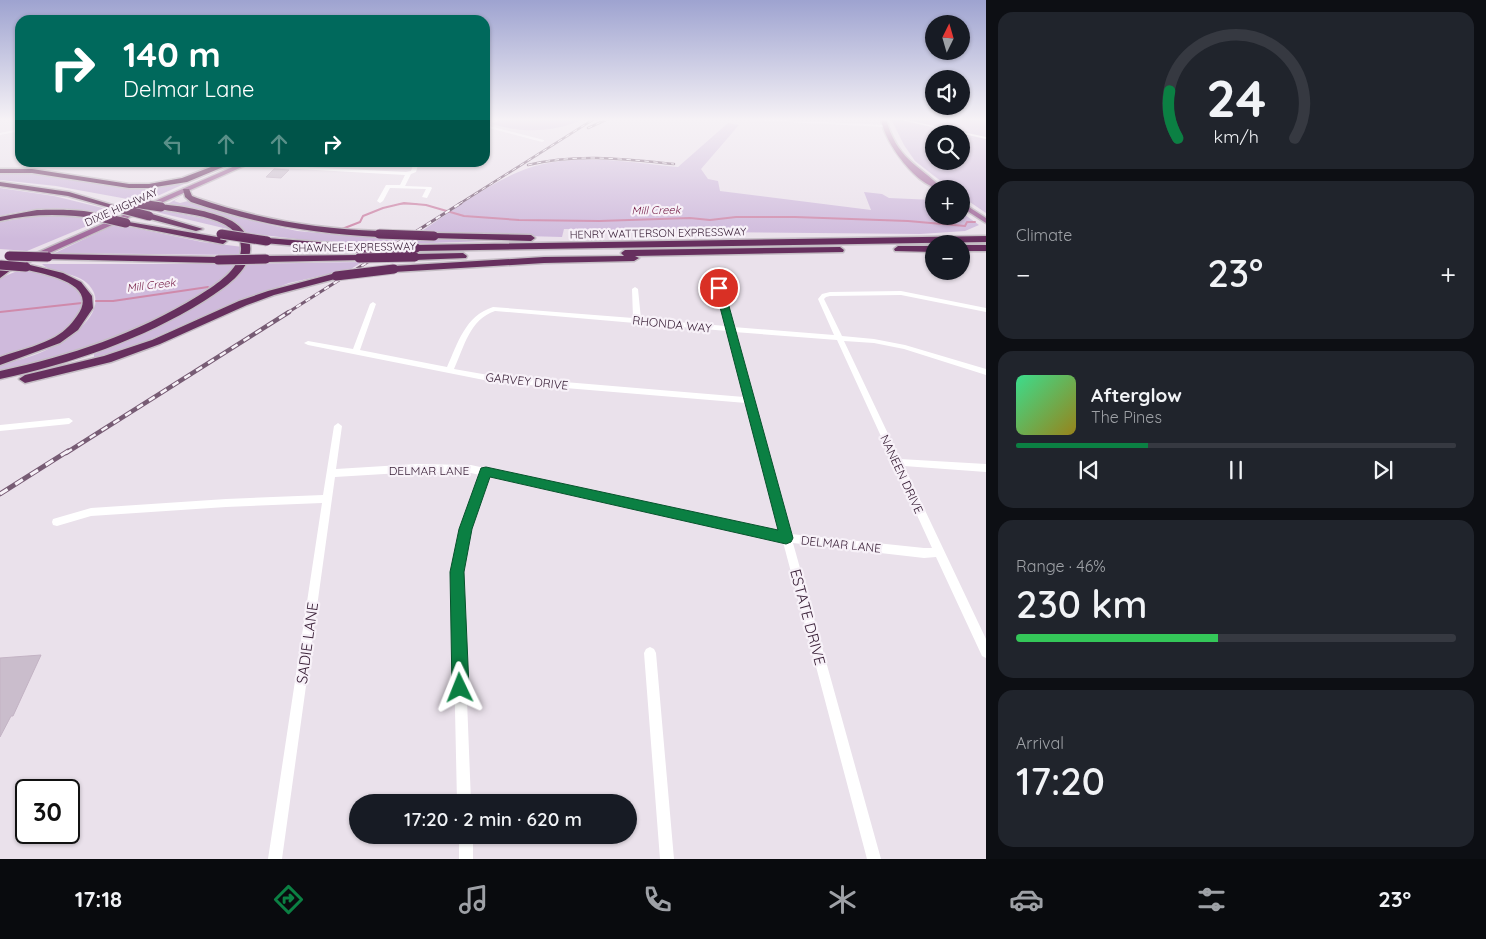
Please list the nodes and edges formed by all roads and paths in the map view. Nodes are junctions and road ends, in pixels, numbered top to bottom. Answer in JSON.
{"nodes":[{"id":1,"x":904,"y":159,"type":"edge"},
{"id":2,"x":8,"y":162,"type":"dead end"},
{"id":3,"x":15,"y":163,"type":"edge"},
{"id":4,"x":32,"y":167,"type":"edge"},
{"id":5,"x":219,"y":167,"type":"edge"},
{"id":6,"x":237,"y":167,"type":"edge"},
{"id":7,"x":237,"y":167,"type":"edge"},
{"id":8,"x":312,"y":167,"type":"edge"},
{"id":9,"x":414,"y":167,"type":"edge"},
{"id":10,"x":0,"y":171,"type":"edge"},
{"id":11,"x":410,"y":173,"type":"junction"},
{"id":12,"x":86,"y":178,"type":"junction"},
{"id":13,"x":928,"y":180,"type":"edge"},
{"id":14,"x":0,"y":184,"type":"edge"},
{"id":15,"x":402,"y":187,"type":"junction"},
{"id":16,"x":186,"y":191,"type":"junction"},
{"id":17,"x":69,"y":194,"type":"junction"},
{"id":18,"x":425,"y":197,"type":"dead end"},
{"id":19,"x":380,"y":201,"type":"dead end"},
{"id":20,"x":970,"y":210,"type":"edge"},
{"id":21,"x":0,"y":219,"type":"edge"},
{"id":22,"x":986,"y":221,"type":"edge"},
{"id":23,"x":222,"y":238,"type":"junction"},
{"id":24,"x":986,"y":239,"type":"edge"},
{"id":25,"x":681,"y":244,"type":"junction"},
{"id":26,"x":970,"y":248,"type":"edge"},
{"id":27,"x":986,"y":248,"type":"edge"},
{"id":28,"x":925,"y":249,"type":"edge"},
{"id":29,"x":415,"y":252,"type":"junction"},
{"id":30,"x":709,"y":253,"type":"junction"},
{"id":31,"x":4,"y":255,"type":"edge"},
{"id":32,"x":1,"y":269,"type":"edge"},
{"id":33,"x":719,"y":288,"type":"dead end"},
{"id":34,"x":634,"y":289,"type":"dead end"},
{"id":35,"x":373,"y":304,"type":"dead end"},
{"id":36,"x":986,"y":310,"type":"edge"},
{"id":37,"x":637,"y":320,"type":"junction"},
{"id":38,"x":731,"y":330,"type":"junction"},
{"id":39,"x":838,"y":338,"type":"junction"},
{"id":40,"x":308,"y":343,"type":"dead end"},
{"id":41,"x":355,"y":352,"type":"junction"},
{"id":42,"x":0,"y":361,"type":"edge"},
{"id":43,"x":449,"y":371,"type":"junction"},
{"id":44,"x":986,"y":372,"type":"edge"},
{"id":45,"x":0,"y":376,"type":"edge"},
{"id":46,"x":0,"y":382,"type":"edge"},
{"id":47,"x":750,"y":400,"type":"junction"},
{"id":48,"x":69,"y":421,"type":"dead end"},
{"id":49,"x":338,"y":426,"type":"dead end"},
{"id":50,"x":0,"y":428,"type":"edge"},
{"id":51,"x":896,"y":462,"type":"junction"},
{"id":52,"x":986,"y":468,"type":"edge"},
{"id":53,"x":486,"y":472,"type":"junction"},
{"id":54,"x":332,"y":473,"type":"junction"},
{"id":55,"x":328,"y":500,"type":"junction"},
{"id":56,"x":57,"y":522,"type":"dead end"},
{"id":57,"x":786,"y":538,"type":"junction"},
{"id":58,"x":939,"y":552,"type":"junction"},
{"id":59,"x":986,"y":652,"type":"edge"},
{"id":60,"x":650,"y":653,"type":"dead end"},
{"id":61,"x":464,"y":794,"type":"edge"},
{"id":62,"x":466,"y":844,"type":"edge"},
{"id":63,"x":275,"y":859,"type":"edge"},
{"id":64,"x":466,"y":859,"type":"edge"},
{"id":65,"x":666,"y":859,"type":"edge"},
{"id":66,"x":874,"y":859,"type":"edge"}],
"edges":[{"from":1,"to":13,"type":"main road"},
{"from":2,"to":3,"type":"highway"},
{"from":4,"to":12,"type":"highway"},
{"from":5,"to":12,"type":"highway"},
{"from":6,"to":16,"type":"main road","name":"DIXIE HIGHWAY"},
{"from":7,"to":32,"type":"main road","name":"DIXIE HIGHWAY"},
{"from":8,"to":11,"type":"street"},
{"from":9,"to":11,"type":"street"},
{"from":10,"to":12,"type":"highway"},
{"from":11,"to":15,"type":"street"},
{"from":14,"to":17,"type":"highway"},
{"from":15,"to":18,"type":"street"},
{"from":15,"to":19,"type":"street"},
{"from":16,"to":25,"type":"highway","bridge":true},
{"from":16,"to":32,"type":"main road","name":"DIXIE HIGHWAY"},
{"from":17,"to":23,"type":"highway","bridge":true},
{"from":17,"to":45,"type":"highway","bridge":true},
{"from":20,"to":22,"type":"main road"},
{"from":21,"to":23,"type":"highway","bridge":true},
{"from":23,"to":29,"type":"highway","name":"HENRY WATTERSON EXPRESSWAY","bridge":true},
{"from":24,"to":25,"type":"highway","name":"HENRY WATTERSON EXPRESSWAY"},
{"from":25,"to":29,"type":"highway","name":"HENRY WATTERSON EXPRESSWAY"},
{"from":26,"to":27,"type":"highway"},
{"from":28,"to":30,"type":"highway","name":"HENRY WATTERSON EXPRESSWAY"},
{"from":29,"to":30,"type":"highway","name":"SHAWNEE EXPRESSWAY"},
{"from":29,"to":31,"type":"highway","name":"SHAWNEE EXPRESSWAY","bridge":true},
{"from":30,"to":46,"type":"highway","bridge":true},
{"from":32,"to":42,"type":"highway","bridge":true},
{"from":33,"to":38,"type":"street","name":"ESTATE DRIVE"},
{"from":34,"to":37,"type":"street"},
{"from":35,"to":41,"type":"street"},
{"from":36,"to":39,"type":"street","name":"NANEEN DRIVE"},
{"from":37,"to":38,"type":"street","name":"RHONDA WAY"},
{"from":37,"to":43,"type":"street","name":"RHONDA WAY"},
{"from":38,"to":39,"type":"street","name":"RHONDA WAY"},
{"from":38,"to":47,"type":"street","name":"ESTATE DRIVE"},
{"from":39,"to":44,"type":"street","name":"RHONDA WAY"},
{"from":39,"to":51,"type":"street","name":"NANEEN DRIVE"},
{"from":40,"to":41,"type":"street","name":"GARVEY DRIVE"},
{"from":41,"to":43,"type":"street","name":"GARVEY DRIVE"},
{"from":43,"to":47,"type":"street","name":"GARVEY DRIVE"},
{"from":47,"to":57,"type":"street","name":"ESTATE DRIVE"},
{"from":48,"to":50,"type":"street"},
{"from":49,"to":54,"type":"street","name":"SADIE LANE"},
{"from":51,"to":52,"type":"street"},
{"from":51,"to":58,"type":"street","name":"NANEEN DRIVE"},
{"from":53,"to":54,"type":"street","name":"DELMAR LANE"},
{"from":53,"to":57,"type":"street","name":"DELMAR LANE"},
{"from":53,"to":61,"type":"street"},
{"from":54,"to":55,"type":"street","name":"SADIE LANE"},
{"from":55,"to":56,"type":"street"},
{"from":55,"to":63,"type":"street","name":"SADIE LANE"},
{"from":57,"to":58,"type":"street","name":"DELMAR LANE"},
{"from":57,"to":66,"type":"street","name":"ESTATE DRIVE"},
{"from":58,"to":59,"type":"street","name":"NANEEN DRIVE"},
{"from":60,"to":65,"type":"street"},
{"from":62,"to":64,"type":"street"}]}
